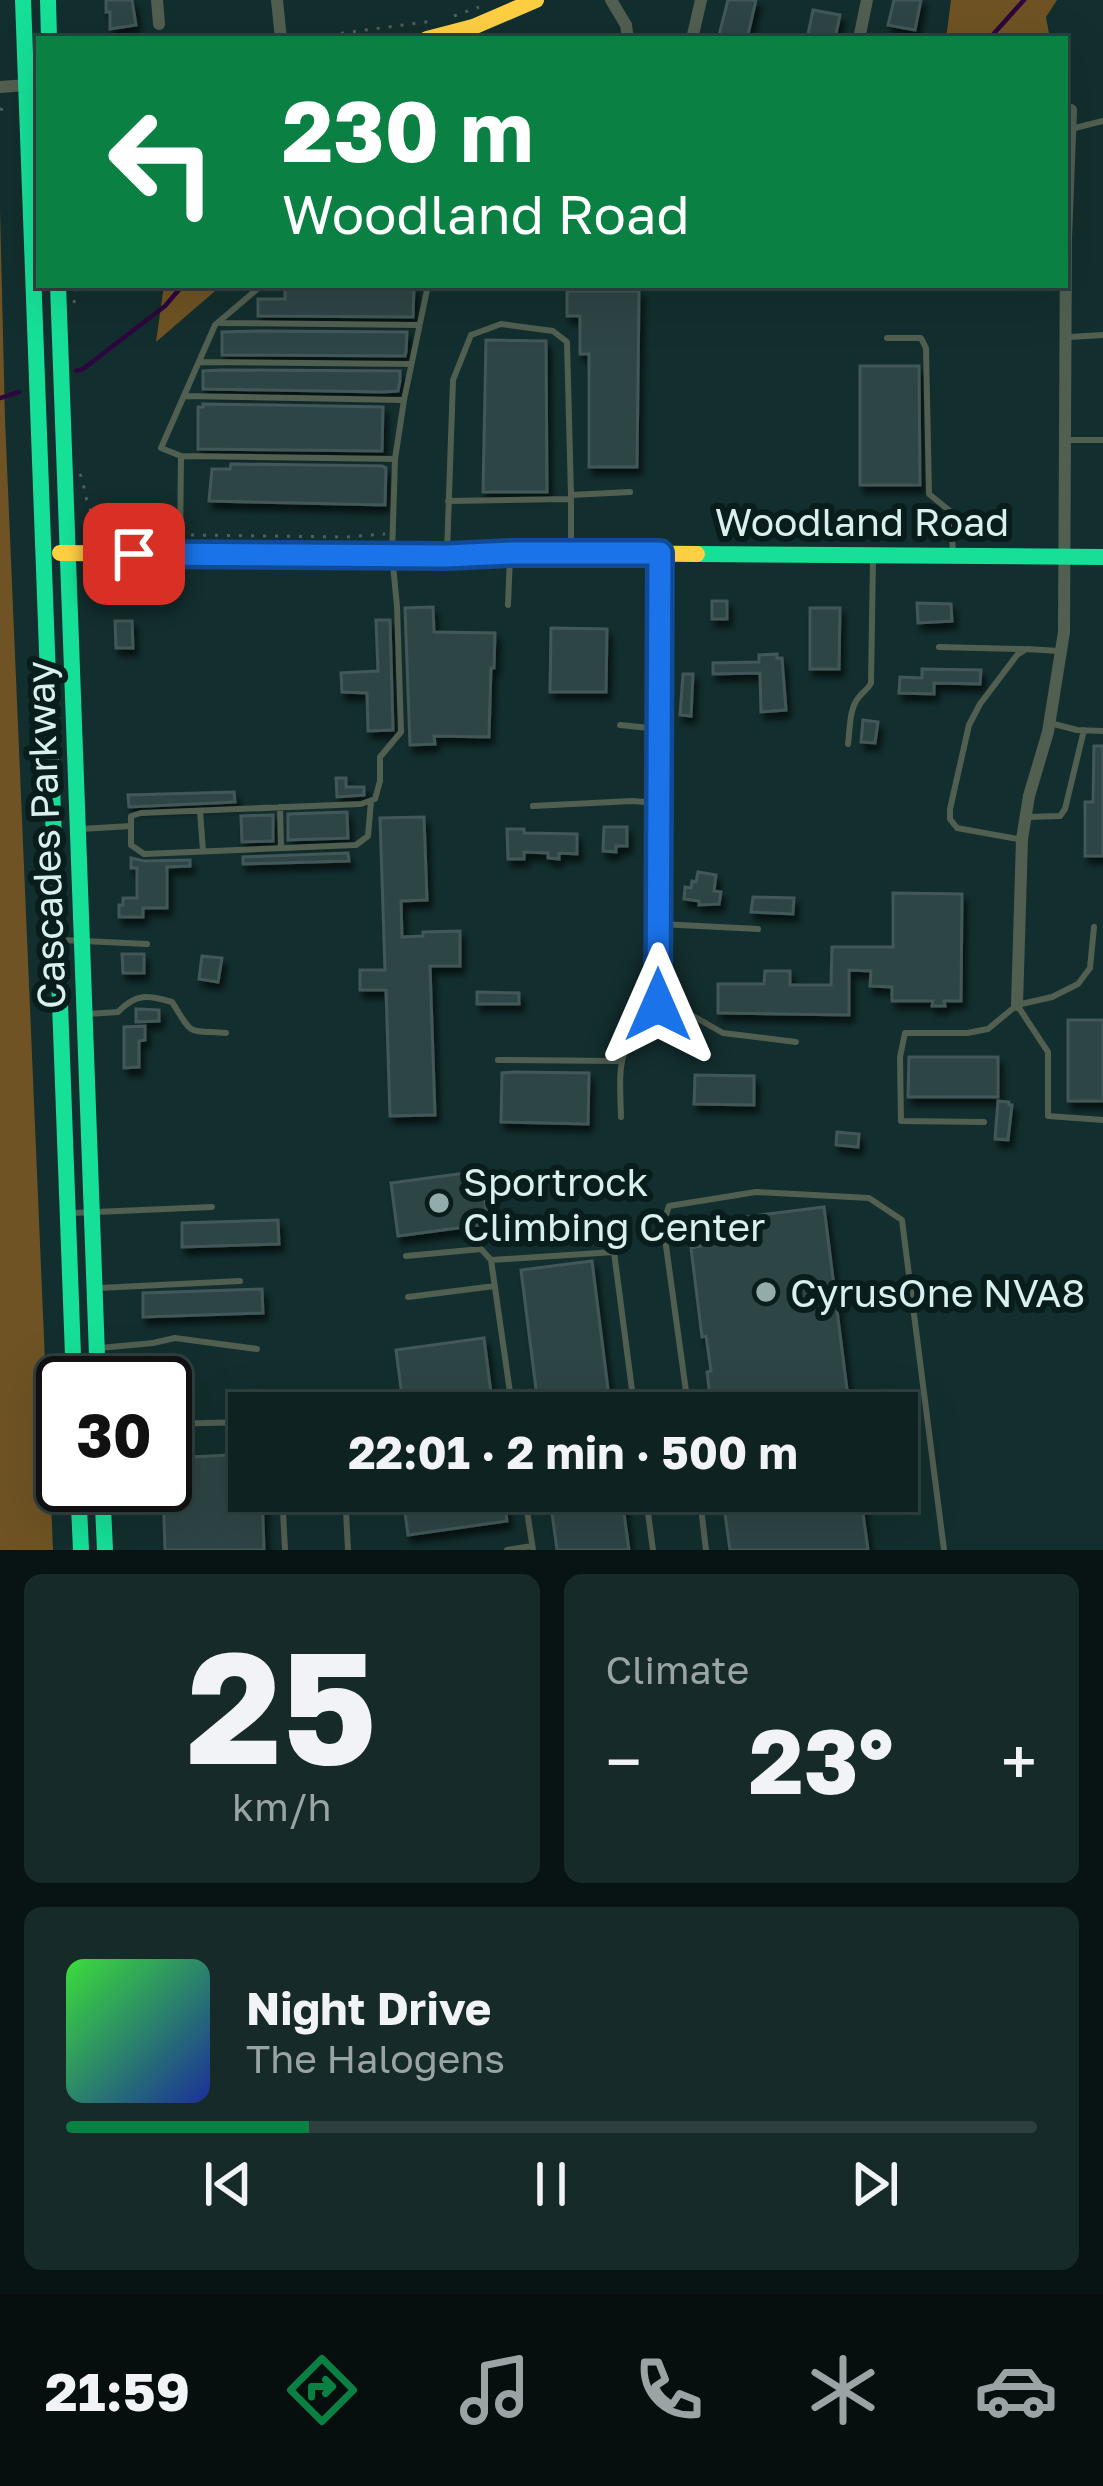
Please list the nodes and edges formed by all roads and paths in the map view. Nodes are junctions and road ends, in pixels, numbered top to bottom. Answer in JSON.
{"nodes":[{"id":1,"x":23,"y":0,"type":"edge"},
{"id":2,"x":48,"y":0,"type":"edge"},
{"id":3,"x":158,"y":0,"type":"edge"},
{"id":4,"x":277,"y":0,"type":"edge"},
{"id":5,"x":536,"y":0,"type":"edge"},
{"id":6,"x":611,"y":0,"type":"edge"},
{"id":7,"x":701,"y":0,"type":"edge"},
{"id":8,"x":867,"y":0,"type":"edge"},
{"id":9,"x":480,"y":7,"type":"dead end"},
{"id":10,"x":159,"y":24,"type":"dead end"},
{"id":11,"x":50,"y":36,"type":"edge"},
{"id":12,"x":281,"y":36,"type":"edge"},
{"id":13,"x":323,"y":36,"type":"edge"},
{"id":14,"x":437,"y":36,"type":"edge"},
{"id":15,"x":628,"y":36,"type":"edge"},
{"id":16,"x":693,"y":36,"type":"edge"},
{"id":17,"x":860,"y":36,"type":"edge"},
{"id":18,"x":33,"y":85,"type":"edge"},
{"id":19,"x":0,"y":87,"type":"edge"},
{"id":20,"x":0,"y":109,"type":"edge"},
{"id":21,"x":1071,"y":110,"type":"dead end"},
{"id":22,"x":9,"y":111,"type":"dead end"},
{"id":23,"x":1103,"y":121,"type":"edge"},
{"id":24,"x":1070,"y":129,"type":"junction"},
{"id":25,"x":1068,"y":212,"type":"edge"},
{"id":26,"x":36,"y":213,"type":"edge"},
{"id":27,"x":38,"y":288,"type":"edge"},
{"id":28,"x":58,"y":288,"type":"edge"},
{"id":29,"x":77,"y":288,"type":"edge"},
{"id":30,"x":259,"y":288,"type":"edge"},
{"id":31,"x":427,"y":288,"type":"edge"},
{"id":32,"x":1066,"y":288,"type":"edge"},
{"id":33,"x":74,"y":307,"type":"dead end"},
{"id":34,"x":218,"y":323,"type":"junction"},
{"id":35,"x":419,"y":325,"type":"junction"},
{"id":36,"x":1103,"y":335,"type":"edge"},
{"id":37,"x":1065,"y":337,"type":"junction"},
{"id":38,"x":887,"y":338,"type":"dead end"},
{"id":39,"x":199,"y":362,"type":"junction"},
{"id":40,"x":411,"y":364,"type":"junction"},
{"id":41,"x":184,"y":396,"type":"junction"},
{"id":42,"x":404,"y":400,"type":"junction"},
{"id":43,"x":1064,"y":440,"type":"junction"},
{"id":44,"x":1103,"y":440,"type":"edge"},
{"id":45,"x":182,"y":456,"type":"junction"},
{"id":46,"x":395,"y":458,"type":"junction"},
{"id":47,"x":79,"y":469,"type":"dead end"},
{"id":48,"x":629,"y":492,"type":"dead end"},
{"id":49,"x":571,"y":497,"type":"junction"},
{"id":50,"x":448,"y":501,"type":"junction"},
{"id":51,"x":393,"y":533,"type":"junction"},
{"id":52,"x":180,"y":534,"type":"junction"},
{"id":53,"x":44,"y":553,"type":"junction"},
{"id":54,"x":68,"y":553,"type":"junction"},
{"id":55,"x":510,"y":553,"type":"junction"},
{"id":56,"x":571,"y":553,"type":"junction"},
{"id":57,"x":660,"y":553,"type":"junction"},
{"id":58,"x":180,"y":554,"type":"junction"},
{"id":59,"x":873,"y":554,"type":"junction"},
{"id":60,"x":954,"y":554,"type":"junction"},
{"id":61,"x":392,"y":555,"type":"junction"},
{"id":62,"x":447,"y":556,"type":"junction"},
{"id":63,"x":1064,"y":556,"type":"junction"},
{"id":64,"x":1103,"y":557,"type":"edge"},
{"id":65,"x":508,"y":605,"type":"dead end"},
{"id":66,"x":939,"y":647,"type":"dead end"},
{"id":67,"x":1026,"y":649,"type":"junction"},
{"id":68,"x":1062,"y":651,"type":"junction"},
{"id":69,"x":1050,"y":723,"type":"junction"},
{"id":70,"x":620,"y":725,"type":"dead end"},
{"id":71,"x":659,"y":729,"type":"junction"},
{"id":72,"x":1084,"y":730,"type":"junction"},
{"id":73,"x":1103,"y":731,"type":"edge"},
{"id":74,"x":848,"y":744,"type":"dead end"},
{"id":75,"x":371,"y":801,"type":"junction"},
{"id":76,"x":658,"y":803,"type":"junction"},
{"id":77,"x":533,"y":806,"type":"dead end"},
{"id":78,"x":280,"y":807,"type":"junction"},
{"id":79,"x":200,"y":811,"type":"junction"},
{"id":80,"x":1026,"y":817,"type":"junction"},
{"id":81,"x":131,"y":826,"type":"junction"},
{"id":82,"x":78,"y":829,"type":"junction"},
{"id":83,"x":1022,"y":840,"type":"junction"},
{"id":84,"x":281,"y":848,"type":"junction"},
{"id":85,"x":203,"y":851,"type":"junction"},
{"id":86,"x":658,"y":924,"type":"junction"},
{"id":87,"x":1094,"y":927,"type":"dead end"},
{"id":88,"x":758,"y":929,"type":"dead end"},
{"id":89,"x":59,"y":940,"type":"junction"},
{"id":90,"x":82,"y":940,"type":"junction"},
{"id":91,"x":147,"y":944,"type":"dead end"},
{"id":92,"x":658,"y":1005,"type":"junction"},
{"id":93,"x":1017,"y":1005,"type":"junction"},
{"id":94,"x":85,"y":1014,"type":"junction"},
{"id":95,"x":226,"y":1033,"type":"dead end"},
{"id":96,"x":796,"y":1042,"type":"dead end"},
{"id":97,"x":498,"y":1060,"type":"dead end"},
{"id":98,"x":619,"y":1061,"type":"junction"},
{"id":99,"x":621,"y":1117,"type":"dead end"},
{"id":100,"x":1103,"y":1120,"type":"edge"},
{"id":101,"x":984,"y":1122,"type":"dead end"},
{"id":102,"x":212,"y":1207,"type":"dead end"},
{"id":103,"x":92,"y":1211,"type":"junction"},
{"id":104,"x":68,"y":1213,"type":"junction"},
{"id":105,"x":406,"y":1256,"type":"dead end"},
{"id":106,"x":491,"y":1261,"type":"junction"},
{"id":107,"x":240,"y":1281,"type":"dead end"},
{"id":108,"x":495,"y":1286,"type":"junction"},
{"id":109,"x":95,"y":1288,"type":"junction"},
{"id":110,"x":408,"y":1297,"type":"dead end"},
{"id":111,"x":97,"y":1348,"type":"junction"},
{"id":112,"x":257,"y":1349,"type":"dead end"},
{"id":113,"x":73,"y":1356,"type":"edge"},
{"id":114,"x":97,"y":1356,"type":"edge"},
{"id":115,"x":510,"y":1392,"type":"edge"},
{"id":116,"x":632,"y":1392,"type":"edge"},
{"id":117,"x":686,"y":1392,"type":"edge"},
{"id":118,"x":228,"y":1423,"type":"edge"},
{"id":119,"x":192,"y":1424,"type":"edge"},
{"id":120,"x":79,"y":1512,"type":"edge"},
{"id":121,"x":103,"y":1512,"type":"edge"},
{"id":122,"x":283,"y":1512,"type":"edge"},
{"id":123,"x":346,"y":1512,"type":"edge"},
{"id":124,"x":527,"y":1512,"type":"edge"},
{"id":125,"x":648,"y":1512,"type":"edge"},
{"id":126,"x":701,"y":1512,"type":"edge"},
{"id":127,"x":532,"y":1548,"type":"edge"},
{"id":128,"x":81,"y":1550,"type":"edge"},
{"id":129,"x":105,"y":1550,"type":"edge"},
{"id":130,"x":285,"y":1550,"type":"edge"},
{"id":131,"x":348,"y":1550,"type":"edge"},
{"id":132,"x":507,"y":1550,"type":"edge"},
{"id":133,"x":653,"y":1550,"type":"edge"},
{"id":134,"x":706,"y":1550,"type":"edge"},
{"id":135,"x":944,"y":1550,"type":"edge"}],
"edges":[{"from":1,"to":18,"type":"main road","name":"Cascades Parkway"},
{"from":2,"to":11,"type":"main road"},
{"from":3,"to":10,"type":"street"},
{"from":4,"to":12,"type":"street"},
{"from":5,"to":14,"type":"main road"},
{"from":6,"to":15,"type":"street"},
{"from":7,"to":16,"type":"street"},
{"from":8,"to":17,"type":"street"},
{"from":9,"to":13,"type":"path"},
{"from":18,"to":19,"type":"street"},
{"from":18,"to":26,"type":"main road","name":"Cascades Parkway"},
{"from":20,"to":22,"type":"path"},
{"from":21,"to":24,"type":"street"},
{"from":23,"to":24,"type":"lane"},
{"from":24,"to":25,"type":"street"},
{"from":27,"to":53,"type":"main road","name":"Cascades Parkway"},
{"from":28,"to":54,"type":"main road","name":"Cascades Parkway"},
{"from":29,"to":33,"type":"path"},
{"from":30,"to":34,"type":"lane"},
{"from":31,"to":35,"type":"lane"},
{"from":32,"to":37,"type":"street"},
{"from":34,"to":35,"type":"lane"},
{"from":34,"to":39,"type":"lane"},
{"from":35,"to":40,"type":"lane"},
{"from":36,"to":37,"type":"lane"},
{"from":37,"to":43,"type":"street"},
{"from":38,"to":60,"type":"lane"},
{"from":39,"to":40,"type":"lane"},
{"from":39,"to":41,"type":"lane"},
{"from":40,"to":42,"type":"lane"},
{"from":41,"to":42,"type":"lane"},
{"from":41,"to":45,"type":"lane"},
{"from":42,"to":46,"type":"lane"},
{"from":43,"to":44,"type":"lane"},
{"from":43,"to":63,"type":"street"},
{"from":45,"to":46,"type":"lane"},
{"from":45,"to":52,"type":"lane"},
{"from":46,"to":51,"type":"lane"},
{"from":47,"to":52,"type":"path"},
{"from":48,"to":49,"type":"lane"},
{"from":49,"to":50,"type":"lane"},
{"from":49,"to":50,"type":"lane"},
{"from":49,"to":56,"type":"lane"},
{"from":50,"to":62,"type":"lane"},
{"from":51,"to":52,"type":"path"},
{"from":51,"to":61,"type":"lane"},
{"from":52,"to":58,"type":"lane"},
{"from":53,"to":54,"type":"main road","name":"Woodland Road"},
{"from":53,"to":89,"type":"main road","name":"Cascades Parkway"},
{"from":54,"to":58,"type":"main road","name":"Woodland Road"},
{"from":54,"to":82,"type":"main road","name":"Cascades Parkway"},
{"from":55,"to":56,"type":"main road","name":"Woodland Road"},
{"from":55,"to":62,"type":"main road","name":"Woodland Road"},
{"from":55,"to":65,"type":"lane"},
{"from":56,"to":57,"type":"main road","name":"Woodland Road"},
{"from":57,"to":59,"type":"main road","name":"Woodland Road"},
{"from":57,"to":71,"type":"street"},
{"from":58,"to":61,"type":"main road","name":"Woodland Road"},
{"from":59,"to":60,"type":"main road","name":"Woodland Road"},
{"from":59,"to":74,"type":"lane"},
{"from":60,"to":63,"type":"main road","name":"Woodland Road"},
{"from":61,"to":62,"type":"main road","name":"Woodland Road"},
{"from":61,"to":75,"type":"lane"},
{"from":63,"to":64,"type":"main road","name":"Woodland Road"},
{"from":63,"to":68,"type":"street"},
{"from":66,"to":67,"type":"lane"},
{"from":67,"to":68,"type":"lane"},
{"from":67,"to":83,"type":"lane"},
{"from":68,"to":69,"type":"street"},
{"from":69,"to":72,"type":"lane"},
{"from":69,"to":80,"type":"street"},
{"from":70,"to":71,"type":"lane"},
{"from":71,"to":76,"type":"street"},
{"from":72,"to":73,"type":"lane"},
{"from":72,"to":80,"type":"lane"},
{"from":75,"to":78,"type":"lane"},
{"from":75,"to":84,"type":"lane"},
{"from":76,"to":77,"type":"lane"},
{"from":76,"to":86,"type":"street"},
{"from":78,"to":79,"type":"lane"},
{"from":78,"to":84,"type":"lane"},
{"from":79,"to":81,"type":"lane"},
{"from":79,"to":85,"type":"lane"},
{"from":80,"to":83,"type":"street"},
{"from":81,"to":82,"type":"lane"},
{"from":81,"to":85,"type":"lane"},
{"from":82,"to":90,"type":"main road","name":"Cascades Parkway"},
{"from":83,"to":93,"type":"street"},
{"from":84,"to":85,"type":"lane"},
{"from":86,"to":88,"type":"lane"},
{"from":86,"to":92,"type":"street"},
{"from":87,"to":93,"type":"lane"},
{"from":89,"to":90,"type":"lane"},
{"from":89,"to":104,"type":"main road","name":"Cascades Parkway"},
{"from":90,"to":91,"type":"lane"},
{"from":90,"to":94,"type":"main road","name":"Cascades Parkway"},
{"from":92,"to":96,"type":"lane"},
{"from":92,"to":98,"type":"lane"},
{"from":93,"to":100,"type":"lane"},
{"from":93,"to":101,"type":"lane"},
{"from":94,"to":95,"type":"lane"},
{"from":94,"to":103,"type":"main road","name":"Cascades Parkway"},
{"from":97,"to":98,"type":"lane"},
{"from":98,"to":99,"type":"lane"},
{"from":102,"to":103,"type":"lane"},
{"from":103,"to":104,"type":"lane"},
{"from":103,"to":109,"type":"main road","name":"Cascades Parkway"},
{"from":104,"to":113,"type":"main road","name":"Cascades Parkway"},
{"from":105,"to":106,"type":"lane"},
{"from":106,"to":108,"type":"lane"},
{"from":106,"to":116,"type":"lane"},
{"from":107,"to":109,"type":"lane"},
{"from":108,"to":110,"type":"lane"},
{"from":108,"to":115,"type":"lane"},
{"from":109,"to":111,"type":"main road","name":"Cascades Parkway"},
{"from":111,"to":112,"type":"lane"},
{"from":111,"to":114,"type":"main road","name":"Cascades Parkway"},
{"from":117,"to":135,"type":"lane"},
{"from":118,"to":119,"type":"lane"},
{"from":120,"to":128,"type":"main road"},
{"from":121,"to":129,"type":"main road"},
{"from":122,"to":130,"type":"lane"},
{"from":123,"to":131,"type":"lane"},
{"from":124,"to":127,"type":"lane"},
{"from":125,"to":133,"type":"lane"},
{"from":126,"to":134,"type":"lane"},
{"from":127,"to":132,"type":"lane"}]}
